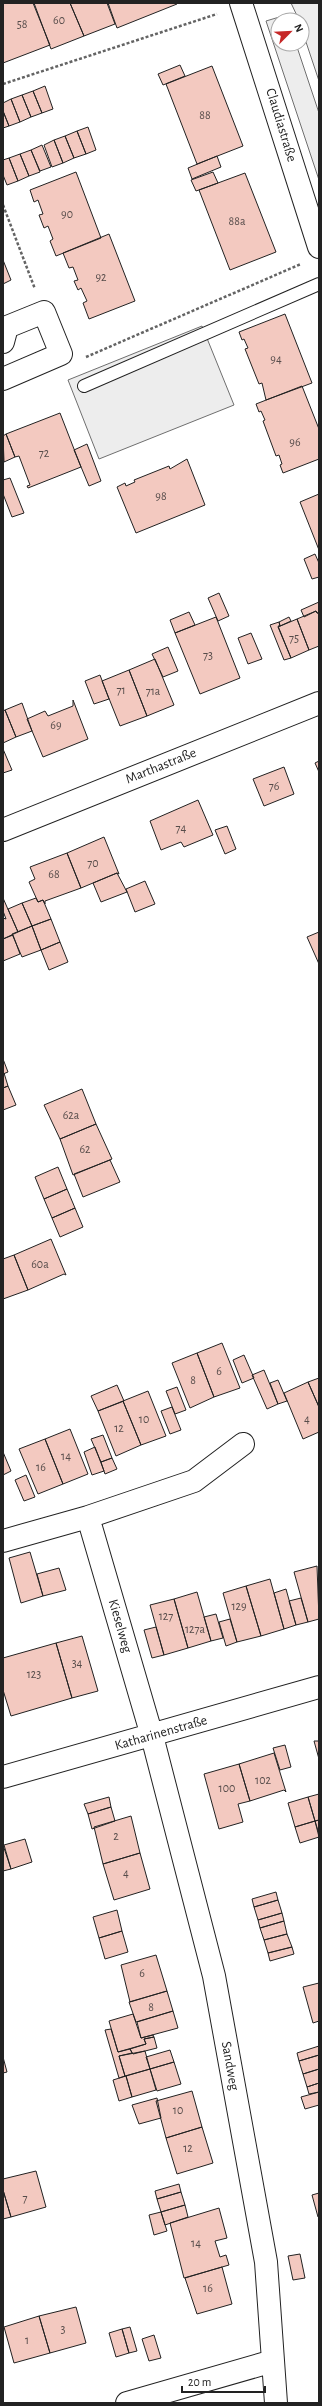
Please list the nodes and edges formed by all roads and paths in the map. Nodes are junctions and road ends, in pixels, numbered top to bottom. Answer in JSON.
{"nodes":[{"id":1,"x":242,"y":4,"type":"edge"},
{"id":2,"x":3,"y":84,"type":"edge"},
{"id":3,"x":3,"y":205,"type":"edge"},
{"id":4,"x":312,"y":255,"type":"edge"},
{"id":5,"x":319,"y":284,"type":"edge"},
{"id":6,"x":44,"y":312,"type":"junction"},
{"id":7,"x":3,"y":342,"type":"edge"},
{"id":8,"x":62,"y":354,"type":"junction"},
{"id":9,"x":3,"y":378,"type":"edge"},
{"id":10,"x":84,"y":386,"type":"dead end"},
{"id":11,"x":319,"y":703,"type":"edge"},
{"id":12,"x":3,"y":830,"type":"edge"},
{"id":13,"x":244,"y":1444,"type":"dead end"},
{"id":14,"x":88,"y":1517,"type":"junction"},
{"id":15,"x":3,"y":1541,"type":"edge"},
{"id":16,"x":319,"y":1687,"type":"edge"},
{"id":17,"x":152,"y":1736,"type":"junction"},
{"id":18,"x":3,"y":1777,"type":"edge"},
{"id":19,"x":273,"y":2361,"type":"junction"},
{"id":20,"x":127,"y":2403,"type":"edge"},
{"id":21,"x":276,"y":2403,"type":"edge"}],
"edges":[{"from":1,"to":2,"type":"path"},
{"from":1,"to":4,"type":"street","name":"Claudiastraße"},
{"from":3,"to":6,"type":"path"},
{"from":4,"to":8,"type":"path"},
{"from":5,"to":10,"type":"lane"},
{"from":6,"to":7,"type":"street"},
{"from":6,"to":8,"type":"street"},
{"from":8,"to":9,"type":"street"},
{"from":11,"to":12,"type":"street","name":"Marthastraße"},
{"from":13,"to":14,"type":"street"},
{"from":14,"to":15,"type":"street"},
{"from":14,"to":17,"type":"street","name":"Kieselweg"},
{"from":16,"to":17,"type":"street","name":"Katharinenstraße"},
{"from":17,"to":18,"type":"street","name":"Katharinenstraße"},
{"from":17,"to":19,"type":"street","name":"Sandweg"},
{"from":19,"to":20,"type":"street"},
{"from":19,"to":21,"type":"street","name":"Sandweg"}]}
